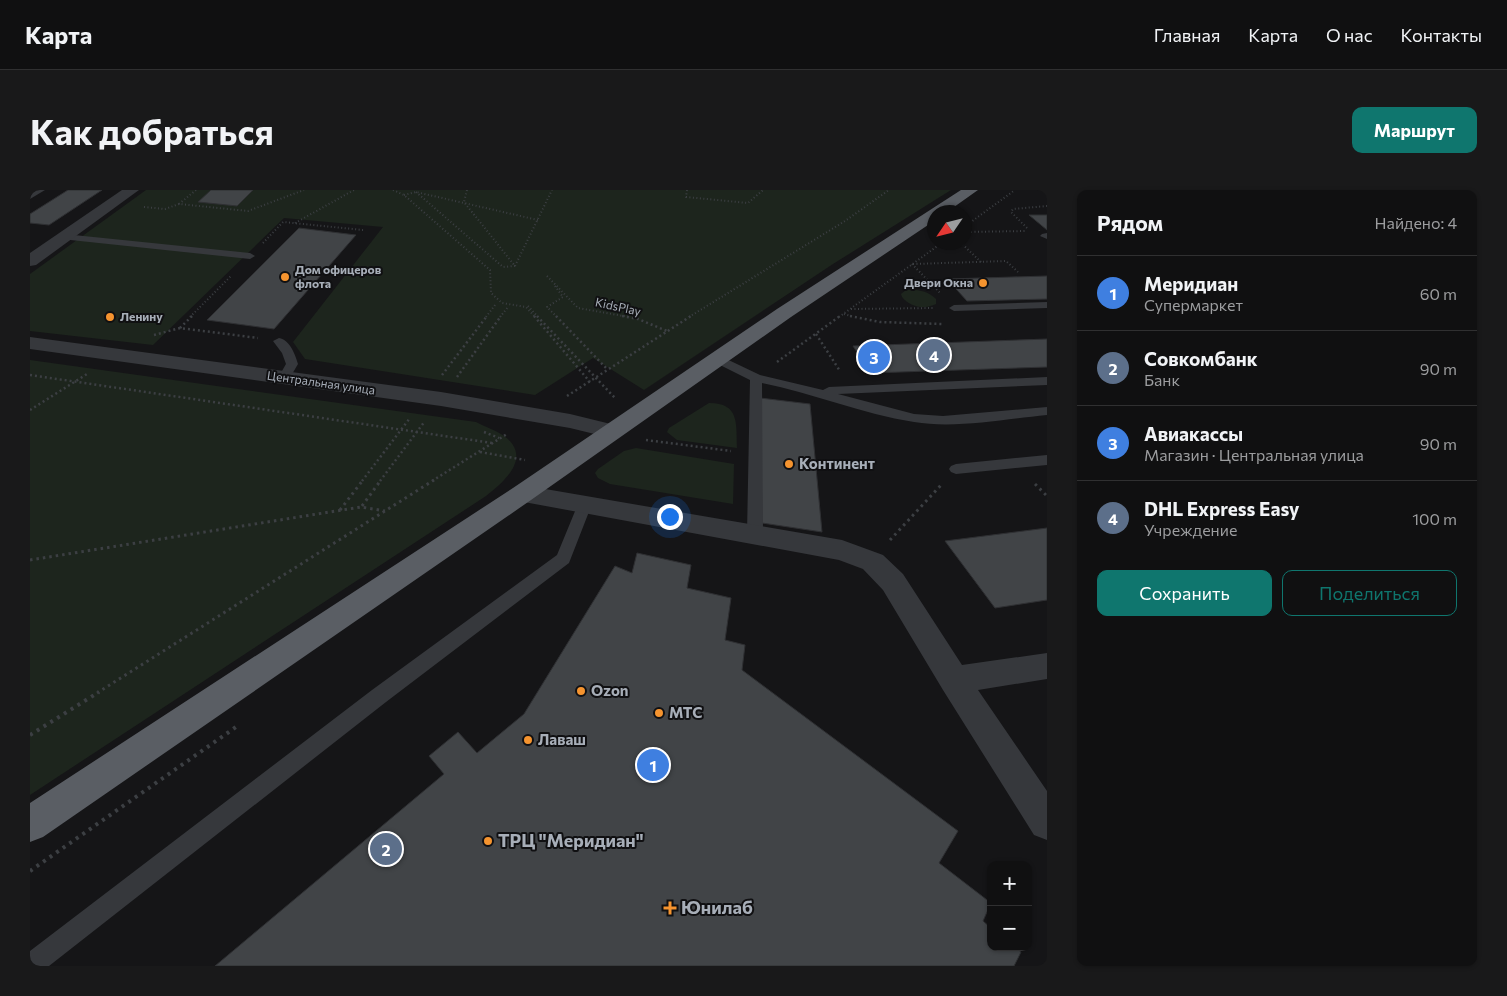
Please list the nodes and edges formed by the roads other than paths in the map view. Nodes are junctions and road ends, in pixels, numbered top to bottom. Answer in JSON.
{"nodes":[{"id":1,"x":40,"y":190,"type":"edge"},
{"id":2,"x":132,"y":190,"type":"edge"},
{"id":3,"x":972,"y":190,"type":"edge"},
{"id":4,"x":30,"y":196,"type":"edge"},
{"id":5,"x":949,"y":205,"type":"edge"},
{"id":6,"x":927,"y":219,"type":"edge"},
{"id":7,"x":64,"y":237,"type":"junction"},
{"id":8,"x":250,"y":256,"type":"road end"},
{"id":9,"x":30,"y":261,"type":"edge"},
{"id":10,"x":1047,"y":305,"type":"edge"},
{"id":11,"x":954,"y":308,"type":"road end"},
{"id":12,"x":279,"y":341,"type":"road end"},
{"id":13,"x":30,"y":343,"type":"edge"},
{"id":14,"x":718,"y":359,"type":"junction"},
{"id":15,"x":284,"y":378,"type":"junction"},
{"id":16,"x":756,"y":378,"type":"junction"},
{"id":17,"x":1047,"y":381,"type":"edge"},
{"id":18,"x":819,"y":392,"type":"junction"},
{"id":19,"x":1047,"y":411,"type":"edge"},
{"id":20,"x":611,"y":431,"type":"junction"},
{"id":21,"x":1047,"y":460,"type":"edge"},
{"id":22,"x":956,"y":469,"type":"road end"},
{"id":23,"x":522,"y":494,"type":"junction"},
{"id":24,"x":585,"y":504,"type":"junction"},
{"id":25,"x":755,"y":534,"type":"junction"},
{"id":26,"x":1047,"y":666,"type":"edge"},
{"id":27,"x":954,"y":680,"type":"junction"},
{"id":28,"x":1047,"y":822,"type":"edge"},
{"id":29,"x":30,"y":824,"type":"edge"},
{"id":30,"x":30,"y":966,"type":"edge"}],
"edges":[{"from":1,"to":4,"type":"lane"},
{"from":2,"to":7,"type":"street"},
{"from":3,"to":5,"type":"highway"},
{"from":6,"to":14,"type":"highway"},
{"from":7,"to":8,"type":"lane"},
{"from":7,"to":9,"type":"street"},
{"from":10,"to":11,"type":"lane"},
{"from":12,"to":15,"type":"lane"},
{"from":13,"to":15,"type":"street","name":"Центральная улица"},
{"from":14,"to":16,"type":"lane"},
{"from":14,"to":20,"type":"highway"},
{"from":15,"to":20,"type":"street","name":"Центральная улица"},
{"from":16,"to":18,"type":"lane"},
{"from":16,"to":25,"type":"lane"},
{"from":17,"to":18,"type":"lane"},
{"from":18,"to":19,"type":"lane"},
{"from":20,"to":23,"type":"highway"},
{"from":21,"to":22,"type":"lane"},
{"from":23,"to":24,"type":"street"},
{"from":23,"to":29,"type":"highway"},
{"from":24,"to":25,"type":"street"},
{"from":24,"to":30,"type":"lane"},
{"from":25,"to":27,"type":"street"},
{"from":26,"to":27,"type":"street"},
{"from":27,"to":28,"type":"street"}]}
